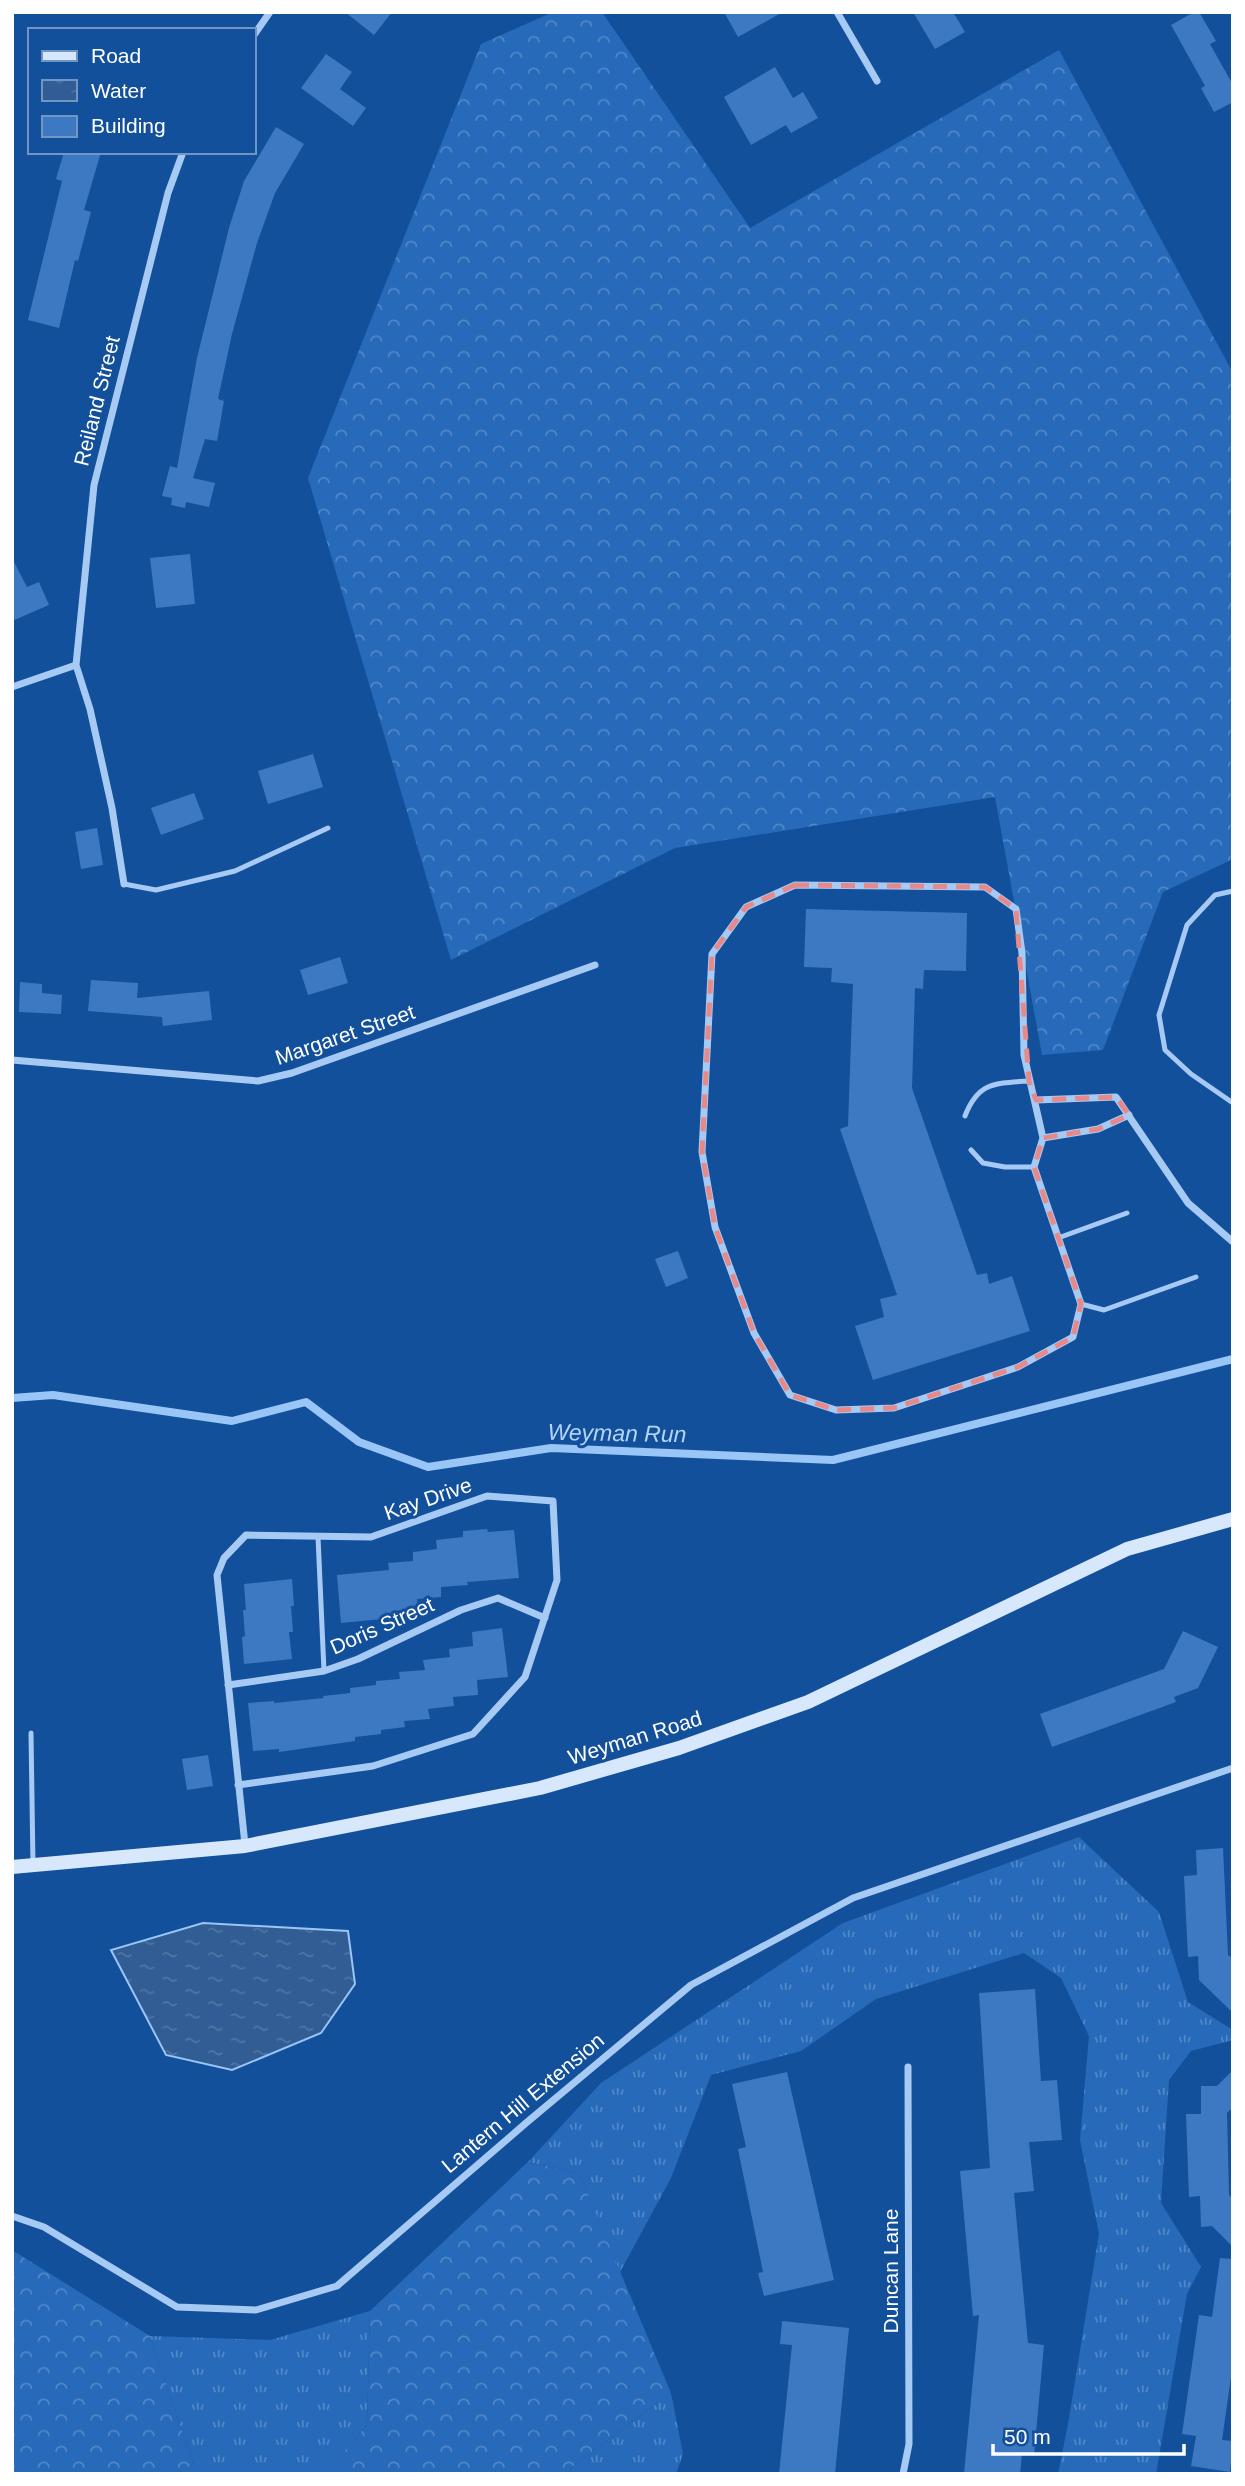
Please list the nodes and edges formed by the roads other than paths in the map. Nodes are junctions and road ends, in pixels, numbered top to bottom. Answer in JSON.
{"nodes":[{"id":1,"x":270,"y":12,"type":"edge"},
{"id":2,"x":837,"y":12,"type":"edge"},
{"id":3,"x":256,"y":32,"type":"edge"},
{"id":4,"x":877,"y":81,"type":"dead end"},
{"id":5,"x":182,"y":154,"type":"edge"},
{"id":6,"x":76,"y":666,"type":"junction"},
{"id":7,"x":12,"y":687,"type":"edge"},
{"id":8,"x":328,"y":828,"type":"dead end"},
{"id":9,"x":124,"y":884,"type":"joint"},
{"id":10,"x":1233,"y":891,"type":"edge"},
{"id":11,"x":596,"y":965,"type":"dead end"},
{"id":12,"x":12,"y":1060,"type":"edge"},
{"id":13,"x":1029,"y":1081,"type":"junction"},
{"id":14,"x":1036,"y":1100,"type":"junction"},
{"id":15,"x":1233,"y":1103,"type":"edge"},
{"id":16,"x":1129,"y":1115,"type":"junction"},
{"id":17,"x":965,"y":1116,"type":"dead end"},
{"id":18,"x":1043,"y":1138,"type":"junction"},
{"id":19,"x":971,"y":1150,"type":"dead end"},
{"id":20,"x":1034,"y":1167,"type":"junction"},
{"id":21,"x":1127,"y":1213,"type":"dead end"},
{"id":22,"x":1058,"y":1238,"type":"junction"},
{"id":23,"x":1233,"y":1242,"type":"edge"},
{"id":24,"x":1196,"y":1276,"type":"dead end"},
{"id":25,"x":1081,"y":1304,"type":"junction"},
{"id":26,"x":1233,"y":1519,"type":"edge"},
{"id":27,"x":318,"y":1536,"type":"junction"},
{"id":28,"x":544,"y":1618,"type":"junction"},
{"id":29,"x":324,"y":1671,"type":"junction"},
{"id":30,"x":228,"y":1685,"type":"junction"},
{"id":31,"x":31,"y":1733,"type":"dead end"},
{"id":32,"x":1233,"y":1768,"type":"edge"},
{"id":33,"x":239,"y":1785,"type":"junction"},
{"id":34,"x":245,"y":1846,"type":"junction"},
{"id":35,"x":33,"y":1865,"type":"junction"},
{"id":36,"x":12,"y":1867,"type":"edge"},
{"id":37,"x":908,"y":2067,"type":"dead end"},
{"id":38,"x":12,"y":2216,"type":"edge"},
{"id":39,"x":903,"y":2474,"type":"edge"}],
"edges":[{"from":1,"to":3,"type":"street"},
{"from":2,"to":4,"type":"street"},
{"from":5,"to":6,"type":"street","name":"Reiland Street"},
{"from":6,"to":7,"type":"street"},
{"from":6,"to":9,"type":"street","name":"Reiland Street"},
{"from":8,"to":9,"type":"lane"},
{"from":10,"to":15,"type":"lane"},
{"from":11,"to":12,"type":"street","name":"Margaret Street"},
{"from":13,"to":14,"type":"street"},
{"from":13,"to":17,"type":"lane"},
{"from":13,"to":25,"type":"street"},
{"from":14,"to":16,"type":"street"},
{"from":14,"to":18,"type":"street"},
{"from":16,"to":18,"type":"street"},
{"from":16,"to":23,"type":"street"},
{"from":18,"to":20,"type":"street"},
{"from":19,"to":20,"type":"lane"},
{"from":20,"to":22,"type":"street"},
{"from":21,"to":22,"type":"lane"},
{"from":22,"to":25,"type":"street"},
{"from":24,"to":25,"type":"lane"},
{"from":26,"to":34,"type":"street","name":"Weyman Road"},
{"from":27,"to":28,"type":"street","name":"Kay Drive"},
{"from":27,"to":29,"type":"lane"},
{"from":27,"to":30,"type":"street","name":"Kay Drive"},
{"from":28,"to":29,"type":"street","name":"Doris Street"},
{"from":28,"to":33,"type":"street","name":"Kay Drive"},
{"from":29,"to":30,"type":"street","name":"Doris Street"},
{"from":30,"to":33,"type":"street","name":"Kay Drive"},
{"from":31,"to":35,"type":"lane"},
{"from":32,"to":38,"type":"street","name":"Lantern Hill Extension"},
{"from":33,"to":34,"type":"street","name":"Kay Drive"},
{"from":34,"to":35,"type":"street","name":"Weyman Road"},
{"from":35,"to":36,"type":"street","name":"Weyman Road"},
{"from":37,"to":39,"type":"street","name":"Duncan Lane"}]}
